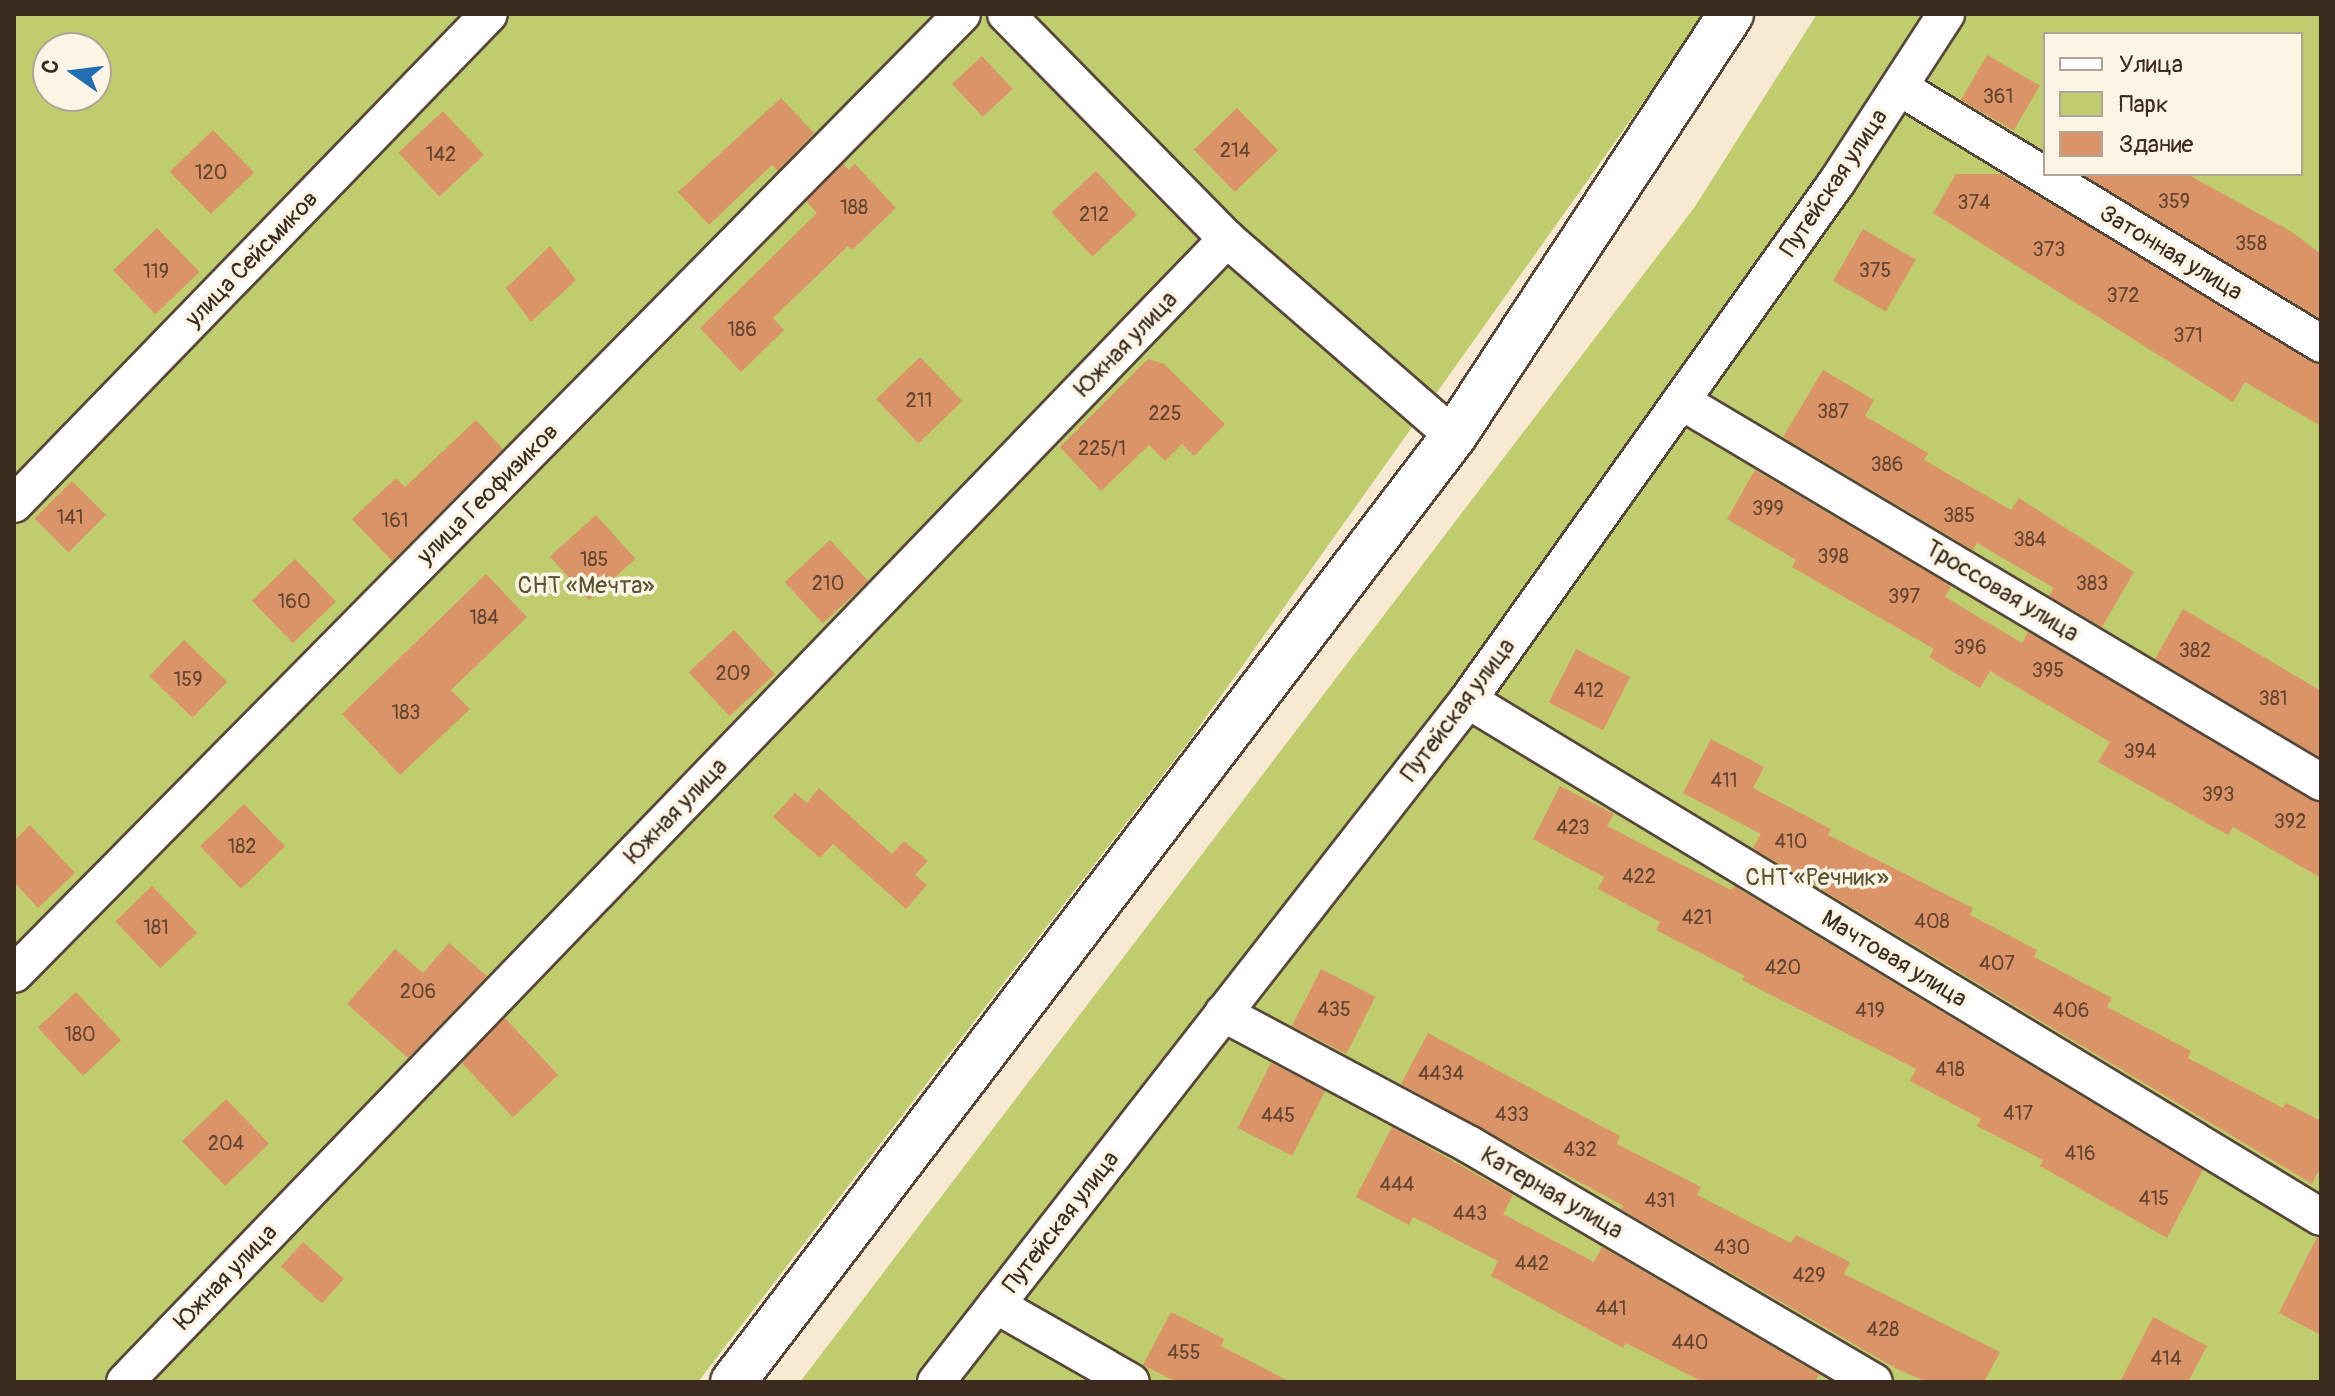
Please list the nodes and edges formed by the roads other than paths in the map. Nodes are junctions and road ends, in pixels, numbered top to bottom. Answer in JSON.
{"nodes":[{"id":1,"x":489,"y":14,"type":"edge"},
{"id":2,"x":962,"y":14,"type":"edge"},
{"id":3,"x":1006,"y":14,"type":"edge"},
{"id":4,"x":1731,"y":14,"type":"edge"},
{"id":5,"x":1946,"y":14,"type":"edge"},
{"id":6,"x":1899,"y":87,"type":"junction"},
{"id":7,"x":2043,"y":175,"type":"edge"},
{"id":8,"x":2045,"y":176,"type":"edge"},
{"id":9,"x":1227,"y":239,"type":"junction"},
{"id":10,"x":2321,"y":344,"type":"edge"},
{"id":11,"x":1681,"y":401,"type":"junction"},
{"id":12,"x":1454,"y":436,"type":"junction"},
{"id":13,"x":14,"y":504,"type":"edge"},
{"id":14,"x":1468,"y":700,"type":"junction"},
{"id":15,"x":2321,"y":782,"type":"edge"},
{"id":16,"x":14,"y":974,"type":"edge"},
{"id":17,"x":1223,"y":1013,"type":"junction"},
{"id":18,"x":2321,"y":1217,"type":"edge"},
{"id":19,"x":996,"y":1305,"type":"junction"},
{"id":20,"x":125,"y":1382,"type":"edge"},
{"id":21,"x":733,"y":1382,"type":"edge"},
{"id":22,"x":936,"y":1382,"type":"edge"},
{"id":23,"x":1131,"y":1382,"type":"edge"},
{"id":24,"x":1874,"y":1382,"type":"edge"}],
"edges":[{"from":1,"to":13,"type":"street","name":"улица Сейсмиков"},
{"from":2,"to":16,"type":"street","name":"улица Геофизиков"},
{"from":3,"to":9,"type":"street"},
{"from":4,"to":12,"type":"street"},
{"from":5,"to":6,"type":"street","name":"Путейская улица"},
{"from":6,"to":7,"type":"street","name":"Затонная улица"},
{"from":6,"to":11,"type":"street","name":"Путейская улица"},
{"from":8,"to":10,"type":"street","name":"Затонная улица"},
{"from":9,"to":12,"type":"street"},
{"from":9,"to":20,"type":"street","name":"Южная улица"},
{"from":11,"to":14,"type":"street","name":"Путейская улица"},
{"from":11,"to":15,"type":"street","name":"Троссовая улица"},
{"from":12,"to":21,"type":"street"},
{"from":14,"to":17,"type":"street","name":"Путейская улица"},
{"from":14,"to":18,"type":"street","name":"Мачтовая улица"},
{"from":17,"to":19,"type":"street","name":"Путейская улица"},
{"from":17,"to":24,"type":"street","name":"Катерная улица"},
{"from":19,"to":22,"type":"street","name":"Путейская улица"},
{"from":19,"to":23,"type":"street"}]}
